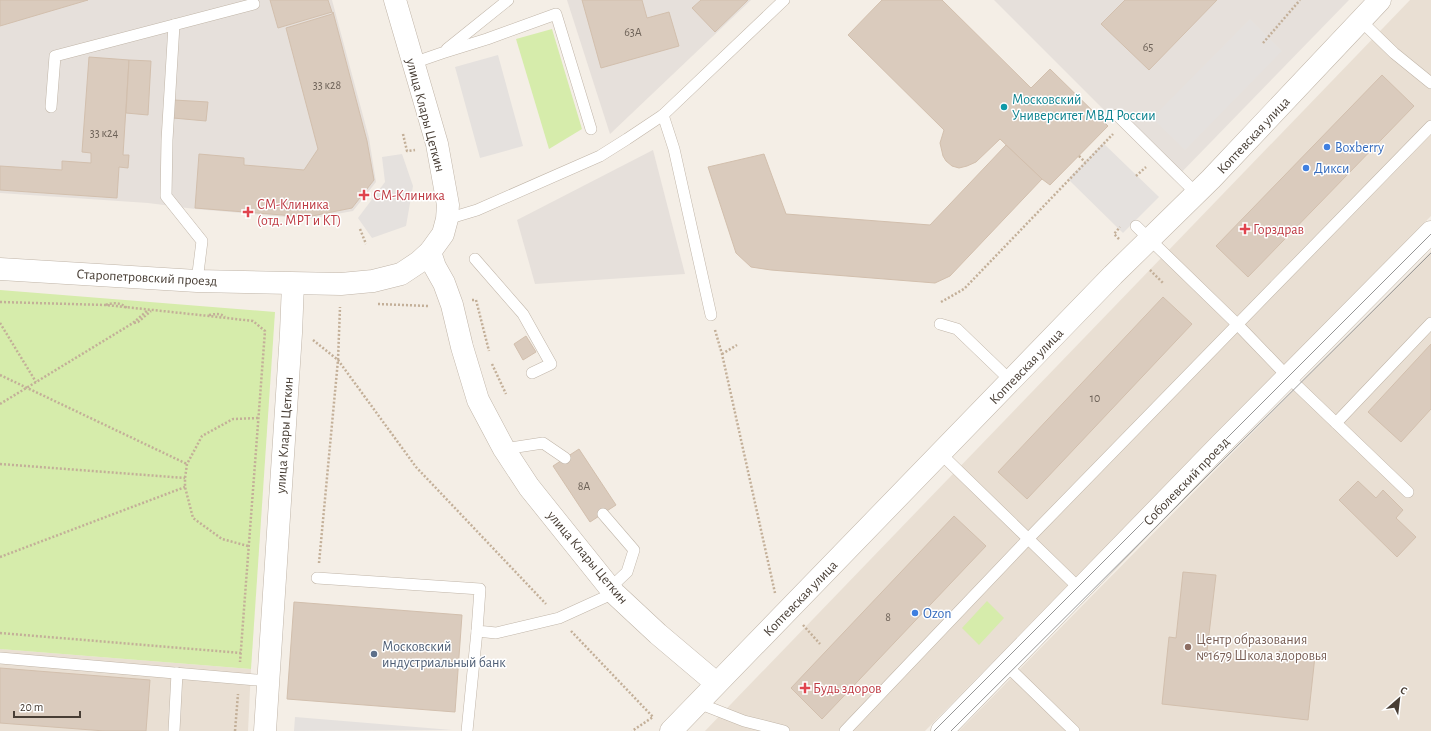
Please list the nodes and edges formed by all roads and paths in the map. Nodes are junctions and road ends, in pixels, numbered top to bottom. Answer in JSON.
{"nodes":[{"id":1,"x":395,"y":0,"type":"edge"},
{"id":2,"x":508,"y":0,"type":"edge"},
{"id":3,"x":784,"y":0,"type":"edge"},
{"id":4,"x":1300,"y":0,"type":"edge"},
{"id":5,"x":1380,"y":0,"type":"edge"},
{"id":6,"x":254,"y":4,"type":"dead end"},
{"id":7,"x":1360,"y":20,"type":"junction"},
{"id":8,"x":174,"y":25,"type":"junction"},
{"id":9,"x":1263,"y":42,"type":"dead end"},
{"id":10,"x":442,"y":53,"type":"junction"},
{"id":11,"x":413,"y":63,"type":"junction"},
{"id":12,"x":1431,"y":83,"type":"edge"},
{"id":13,"x":51,"y":107,"type":"dead end"},
{"id":14,"x":663,"y":115,"type":"junction"},
{"id":15,"x":1121,"y":118,"type":"joint"},
{"id":16,"x":1431,"y":126,"type":"edge"},
{"id":17,"x":591,"y":129,"type":"dead end"},
{"id":18,"x":403,"y":134,"type":"dead end"},
{"id":19,"x":416,"y":150,"type":"dead end"},
{"id":20,"x":1079,"y":156,"type":"dead end"},
{"id":21,"x":1084,"y":162,"type":"junction"},
{"id":22,"x":1197,"y":194,"type":"junction"},
{"id":23,"x":448,"y":219,"type":"junction"},
{"id":24,"x":360,"y":229,"type":"dead end"},
{"id":25,"x":1431,"y":232,"type":"edge"},
{"id":26,"x":1143,"y":233,"type":"junction"},
{"id":27,"x":366,"y":244,"type":"dead end"},
{"id":28,"x":430,"y":252,"type":"junction"},
{"id":29,"x":475,"y":259,"type":"dead end"},
{"id":30,"x":0,"y":269,"type":"edge"},
{"id":31,"x":197,"y":281,"type":"junction"},
{"id":32,"x":293,"y":284,"type":"junction"},
{"id":33,"x":340,"y":300,"type":"dead end"},
{"id":34,"x":0,"y":302,"type":"edge"},
{"id":35,"x":941,"y":302,"type":"dead end"},
{"id":36,"x":150,"y":310,"type":"junction"},
{"id":37,"x":711,"y":315,"type":"joint"},
{"id":38,"x":0,"y":323,"type":"edge"},
{"id":39,"x":1431,"y":323,"type":"edge"},
{"id":40,"x":940,"y":324,"type":"dead end"},
{"id":41,"x":1238,"y":325,"type":"junction"},
{"id":42,"x":266,"y":331,"type":"junction"},
{"id":43,"x":291,"y":333,"type":"junction"},
{"id":44,"x":737,"y":345,"type":"dead end"},
{"id":45,"x":722,"y":354,"type":"junction"},
{"id":46,"x":338,"y":360,"type":"junction"},
{"id":47,"x":532,"y":372,"type":"dead end"},
{"id":48,"x":0,"y":375,"type":"edge"},
{"id":49,"x":1288,"y":377,"type":"junction"},
{"id":50,"x":1011,"y":381,"type":"junction"},
{"id":51,"x":36,"y":382,"type":"junction"},
{"id":52,"x":25,"y":388,"type":"junction"},
{"id":53,"x":0,"y":404,"type":"edge"},
{"id":54,"x":258,"y":418,"type":"junction"},
{"id":55,"x":1336,"y":423,"type":"junction"},
{"id":56,"x":504,"y":450,"type":"junction"},
{"id":57,"x":940,"y":453,"type":"junction"},
{"id":58,"x":565,"y":458,"type":"dead end"},
{"id":59,"x":0,"y":464,"type":"edge"},
{"id":60,"x":187,"y":464,"type":"junction"},
{"id":61,"x":185,"y":478,"type":"junction"},
{"id":62,"x":185,"y":487,"type":"junction"},
{"id":63,"x":1408,"y":492,"type":"dead end"},
{"id":64,"x":604,"y":514,"type":"dead end"},
{"id":65,"x":1028,"y":538,"type":"junction"},
{"id":66,"x":248,"y":546,"type":"junction"},
{"id":67,"x":0,"y":557,"type":"edge"},
{"id":68,"x":317,"y":578,"type":"joint"},
{"id":69,"x":1080,"y":589,"type":"junction"},
{"id":70,"x":612,"y":591,"type":"junction"},
{"id":71,"x":776,"y":595,"type":"dead end"},
{"id":72,"x":559,"y":618,"type":"junction"},
{"id":73,"x":477,"y":631,"type":"junction"},
{"id":74,"x":0,"y":633,"type":"edge"},
{"id":75,"x":241,"y":653,"type":"junction"},
{"id":76,"x":0,"y":658,"type":"edge"},
{"id":77,"x":1006,"y":664,"type":"junction"},
{"id":78,"x":177,"y":673,"type":"junction"},
{"id":79,"x":239,"y":679,"type":"junction"},
{"id":80,"x":268,"y":681,"type":"junction"},
{"id":81,"x":716,"y":684,"type":"junction"},
{"id":82,"x":698,"y":703,"type":"junction"},
{"id":83,"x":174,"y":731,"type":"edge"},
{"id":84,"x":235,"y":731,"type":"edge"},
{"id":85,"x":265,"y":731,"type":"edge"},
{"id":86,"x":467,"y":731,"type":"edge"},
{"id":87,"x":632,"y":731,"type":"edge"},
{"id":88,"x":671,"y":731,"type":"edge"},
{"id":89,"x":784,"y":731,"type":"edge"},
{"id":90,"x":845,"y":731,"type":"edge"},
{"id":91,"x":942,"y":731,"type":"edge"},
{"id":92,"x":1074,"y":731,"type":"edge"}],
"edges":[{"from":1,"to":11,"type":"street","name":"улица Клары Цеткин"},
{"from":2,"to":10,"type":"lane"},
{"from":3,"to":14,"type":"lane"},
{"from":4,"to":9,"type":"path"},
{"from":5,"to":7,"type":"street","name":"Коптевская улица"},
{"from":6,"to":8,"type":"lane"},
{"from":7,"to":12,"type":"lane"},
{"from":7,"to":22,"type":"street","name":"Коптевская улица"},
{"from":8,"to":13,"type":"lane"},
{"from":8,"to":31,"type":"lane"},
{"from":10,"to":11,"type":"lane"},
{"from":10,"to":17,"type":"lane"},
{"from":11,"to":23,"type":"street","name":"улица Клары Цеткин"},
{"from":14,"to":23,"type":"lane"},
{"from":14,"to":37,"type":"lane"},
{"from":15,"to":21,"type":"path"},
{"from":15,"to":22,"type":"lane"},
{"from":16,"to":41,"type":"lane"},
{"from":18,"to":19,"type":"path"},
{"from":20,"to":21,"type":"path"},
{"from":21,"to":35,"type":"path"},
{"from":22,"to":26,"type":"street","name":"Коптевская улица"},
{"from":23,"to":28,"type":"street","name":"улица Клары Цеткин"},
{"from":24,"to":27,"type":"path"},
{"from":25,"to":49,"type":"street","name":"Соболевский проезд"},
{"from":26,"to":41,"type":"lane"},
{"from":26,"to":50,"type":"street","name":"Коптевская улица"},
{"from":28,"to":32,"type":"street","name":"улица Клары Цеткин"},
{"from":28,"to":56,"type":"street","name":"улица Клары Цеткин"},
{"from":29,"to":47,"type":"lane"},
{"from":30,"to":31,"type":"street","name":"Старопетровский проезд"},
{"from":31,"to":32,"type":"street","name":"Старопетровский проезд"},
{"from":32,"to":43,"type":"street","name":"улица Клары Цеткин"},
{"from":33,"to":46,"type":"path"},
{"from":34,"to":36,"type":"path"},
{"from":36,"to":42,"type":"path"},
{"from":36,"to":51,"type":"path"},
{"from":37,"to":45,"type":"path"},
{"from":38,"to":51,"type":"path"},
{"from":39,"to":55,"type":"lane"},
{"from":40,"to":50,"type":"lane"},
{"from":41,"to":49,"type":"lane"},
{"from":41,"to":65,"type":"lane"},
{"from":42,"to":43,"type":"path"},
{"from":42,"to":54,"type":"path"},
{"from":43,"to":46,"type":"path"},
{"from":43,"to":80,"type":"street","name":"улица Клары Цеткин"},
{"from":44,"to":45,"type":"path"},
{"from":45,"to":71,"type":"path"},
{"from":46,"to":68,"type":"path"},
{"from":46,"to":72,"type":"path"},
{"from":48,"to":52,"type":"path"},
{"from":49,"to":55,"type":"lane"},
{"from":49,"to":69,"type":"street","name":"Соболевский проезд"},
{"from":50,"to":57,"type":"street","name":"Коптевская улица"},
{"from":51,"to":52,"type":"path"},
{"from":52,"to":53,"type":"path"},
{"from":52,"to":60,"type":"path"},
{"from":54,"to":60,"type":"path"},
{"from":54,"to":66,"type":"path"},
{"from":55,"to":63,"type":"lane"},
{"from":56,"to":58,"type":"lane"},
{"from":56,"to":70,"type":"street","name":"улица Клары Цеткин"},
{"from":57,"to":65,"type":"lane"},
{"from":57,"to":81,"type":"street","name":"Коптевская улица"},
{"from":59,"to":61,"type":"path"},
{"from":60,"to":61,"type":"path"},
{"from":61,"to":62,"type":"path"},
{"from":62,"to":66,"type":"path"},
{"from":62,"to":67,"type":"path"},
{"from":64,"to":70,"type":"lane"},
{"from":65,"to":69,"type":"lane"},
{"from":65,"to":90,"type":"lane"},
{"from":66,"to":75,"type":"path"},
{"from":68,"to":73,"type":"lane"},
{"from":69,"to":77,"type":"street","name":"Соболевский проезд"},
{"from":70,"to":72,"type":"lane"},
{"from":70,"to":81,"type":"street","name":"улица Клары Цеткин"},
{"from":72,"to":73,"type":"lane"},
{"from":72,"to":87,"type":"path"},
{"from":73,"to":86,"type":"lane"},
{"from":74,"to":75,"type":"path"},
{"from":75,"to":79,"type":"path"},
{"from":76,"to":78,"type":"lane"},
{"from":77,"to":91,"type":"street","name":"Соболевский проезд"},
{"from":77,"to":92,"type":"lane"},
{"from":78,"to":79,"type":"lane"},
{"from":78,"to":83,"type":"lane"},
{"from":79,"to":80,"type":"lane"},
{"from":79,"to":84,"type":"path"},
{"from":80,"to":85,"type":"street","name":"улица Клары Цеткин"},
{"from":81,"to":82,"type":"street","name":"Коптевская улица"},
{"from":82,"to":88,"type":"street","name":"Коптевская улица"},
{"from":82,"to":89,"type":"lane"}]}
